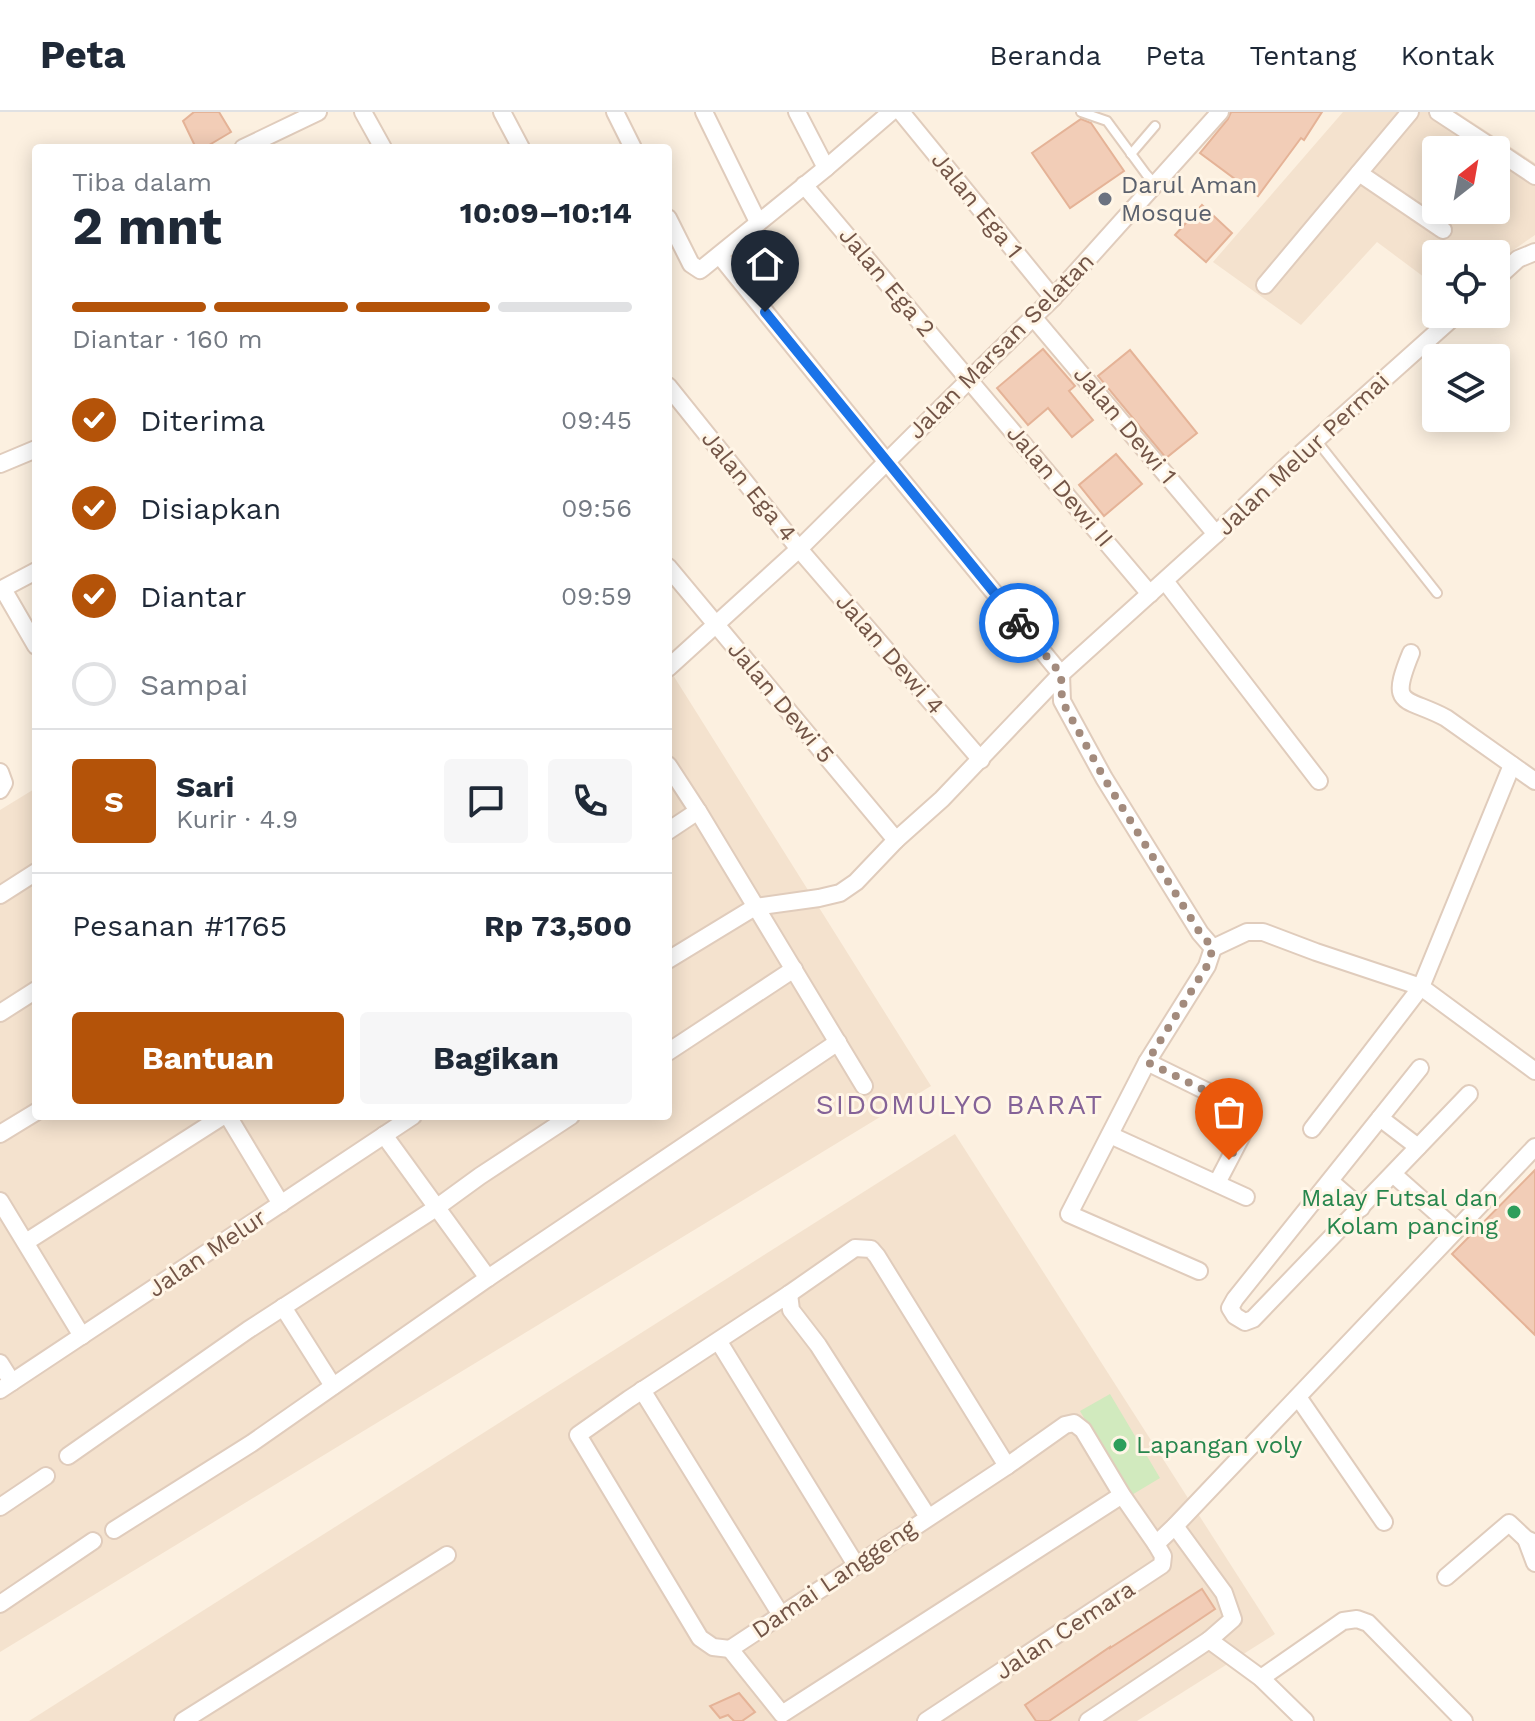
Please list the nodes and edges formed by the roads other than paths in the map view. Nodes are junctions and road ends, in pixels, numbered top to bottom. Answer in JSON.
{"nodes":[{"id":1,"x":318,"y":112,"type":"edge"},
{"id":2,"x":363,"y":112,"type":"edge"},
{"id":3,"x":502,"y":112,"type":"edge"},
{"id":4,"x":615,"y":112,"type":"edge"},
{"id":5,"x":704,"y":112,"type":"edge"},
{"id":6,"x":797,"y":112,"type":"edge"},
{"id":7,"x":891,"y":112,"type":"edge"},
{"id":8,"x":901,"y":112,"type":"edge"},
{"id":9,"x":1081,"y":112,"type":"edge"},
{"id":10,"x":1220,"y":112,"type":"edge"},
{"id":11,"x":1410,"y":112,"type":"edge"},
{"id":12,"x":1438,"y":112,"type":"edge"},
{"id":13,"x":1155,"y":126,"type":"dead end"},
{"id":14,"x":1475,"y":136,"type":"edge"},
{"id":15,"x":251,"y":144,"type":"edge"},
{"id":16,"x":381,"y":144,"type":"edge"},
{"id":17,"x":519,"y":144,"type":"edge"},
{"id":18,"x":631,"y":144,"type":"edge"},
{"id":19,"x":1131,"y":154,"type":"junction"},
{"id":20,"x":1510,"y":159,"type":"edge"},
{"id":21,"x":826,"y":168,"type":"junction"},
{"id":22,"x":1359,"y":173,"type":"junction"},
{"id":23,"x":1535,"y":176,"type":"edge"},
{"id":24,"x":1155,"y":184,"type":"junction"},
{"id":25,"x":804,"y":185,"type":"junction"},
{"id":26,"x":758,"y":222,"type":"junction"},
{"id":27,"x":672,"y":226,"type":"edge"},
{"id":28,"x":1443,"y":230,"type":"dead end"},
{"id":29,"x":1535,"y":252,"type":"edge"},
{"id":30,"x":720,"y":256,"type":"junction"},
{"id":31,"x":1510,"y":266,"type":"edge"},
{"id":32,"x":1265,"y":285,"type":"dead end"},
{"id":33,"x":1053,"y":298,"type":"junction"},
{"id":34,"x":1033,"y":317,"type":"junction"},
{"id":35,"x":1441,"y":328,"type":"edge"},
{"id":36,"x":970,"y":379,"type":"junction"},
{"id":37,"x":672,"y":391,"type":"edge"},
{"id":38,"x":1316,"y":440,"type":"junction"},
{"id":39,"x":32,"y":451,"type":"edge"},
{"id":40,"x":886,"y":461,"type":"junction"},
{"id":41,"x":0,"y":464,"type":"edge"},
{"id":42,"x":1216,"y":534,"type":"junction"},
{"id":43,"x":799,"y":549,"type":"junction"},
{"id":44,"x":672,"y":572,"type":"edge"},
{"id":45,"x":32,"y":573,"type":"edge"},
{"id":46,"x":1165,"y":581,"type":"junction"},
{"id":47,"x":2,"y":589,"type":"edge"},
{"id":48,"x":1437,"y":593,"type":"dead end"},
{"id":49,"x":1150,"y":594,"type":"junction"},
{"id":50,"x":717,"y":624,"type":"junction"},
{"id":51,"x":32,"y":639,"type":"edge"},
{"id":52,"x":1411,"y":653,"type":"dead end"},
{"id":53,"x":672,"y":664,"type":"edge"},
{"id":54,"x":1061,"y":674,"type":"junction"},
{"id":55,"x":981,"y":760,"type":"junction"},
{"id":56,"x":1512,"y":765,"type":"junction"},
{"id":57,"x":672,"y":771,"type":"edge"},
{"id":58,"x":0,"y":772,"type":"edge"},
{"id":59,"x":1319,"y":781,"type":"dead end"},
{"id":60,"x":1535,"y":781,"type":"edge"},
{"id":61,"x":0,"y":790,"type":"edge"},
{"id":62,"x":698,"y":811,"type":"junction"},
{"id":63,"x":672,"y":828,"type":"edge"},
{"id":64,"x":896,"y":840,"type":"junction"},
{"id":65,"x":32,"y":875,"type":"edge"},
{"id":66,"x":0,"y":895,"type":"edge"},
{"id":67,"x":755,"y":907,"type":"junction"},
{"id":68,"x":1213,"y":948,"type":"junction"},
{"id":69,"x":672,"y":958,"type":"edge"},
{"id":70,"x":794,"y":969,"type":"junction"},
{"id":71,"x":1421,"y":987,"type":"junction"},
{"id":72,"x":32,"y":993,"type":"edge"},
{"id":73,"x":0,"y":1013,"type":"edge"},
{"id":74,"x":838,"y":1042,"type":"junction"},
{"id":75,"x":672,"y":1049,"type":"edge"},
{"id":76,"x":1147,"y":1062,"type":"junction"},
{"id":77,"x":1420,"y":1068,"type":"dead end"},
{"id":78,"x":1535,"y":1071,"type":"edge"},
{"id":79,"x":864,"y":1086,"type":"dead end"},
{"id":80,"x":1469,"y":1094,"type":"dead end"},
{"id":81,"x":32,"y":1114,"type":"edge"},
{"id":82,"x":1380,"y":1118,"type":"junction"},
{"id":83,"x":219,"y":1120,"type":"edge"},
{"id":84,"x":228,"y":1120,"type":"edge"},
{"id":85,"x":407,"y":1120,"type":"edge"},
{"id":86,"x":565,"y":1120,"type":"edge"},
{"id":87,"x":1312,"y":1129,"type":"dead end"},
{"id":88,"x":0,"y":1134,"type":"edge"},
{"id":89,"x":384,"y":1135,"type":"junction"},
{"id":90,"x":1110,"y":1135,"type":"junction"},
{"id":91,"x":1418,"y":1147,"type":"junction"},
{"id":92,"x":1535,"y":1147,"type":"edge"},
{"id":93,"x":1393,"y":1174,"type":"junction"},
{"id":94,"x":1330,"y":1181,"type":"junction"},
{"id":95,"x":1217,"y":1183,"type":"junction"},
{"id":96,"x":1246,"y":1197,"type":"dead end"},
{"id":97,"x":0,"y":1201,"type":"edge"},
{"id":98,"x":281,"y":1204,"type":"junction"},
{"id":99,"x":436,"y":1208,"type":"junction"},
{"id":100,"x":1361,"y":1208,"type":"junction"},
{"id":101,"x":1456,"y":1230,"type":"junction"},
{"id":102,"x":26,"y":1242,"type":"junction"},
{"id":103,"x":1199,"y":1271,"type":"dead end"},
{"id":104,"x":488,"y":1278,"type":"junction"},
{"id":105,"x":789,"y":1294,"type":"junction"},
{"id":106,"x":283,"y":1307,"type":"junction"},
{"id":107,"x":82,"y":1336,"type":"junction"},
{"id":108,"x":719,"y":1342,"type":"junction"},
{"id":109,"x":0,"y":1363,"type":"edge"},
{"id":110,"x":6,"y":1386,"type":"edge"},
{"id":111,"x":333,"y":1386,"type":"junction"},
{"id":112,"x":642,"y":1390,"type":"junction"},
{"id":113,"x":1298,"y":1397,"type":"junction"},
{"id":114,"x":68,"y":1456,"type":"dead end"},
{"id":115,"x":1007,"y":1466,"type":"junction"},
{"id":116,"x":46,"y":1476,"type":"dead end"},
{"id":117,"x":1122,"y":1495,"type":"junction"},
{"id":118,"x":0,"y":1507,"type":"edge"},
{"id":119,"x":928,"y":1517,"type":"junction"},
{"id":120,"x":1384,"y":1522,"type":"dead end"},
{"id":121,"x":1175,"y":1526,"type":"junction"},
{"id":122,"x":114,"y":1530,"type":"dead end"},
{"id":123,"x":93,"y":1541,"type":"dead end"},
{"id":124,"x":1530,"y":1541,"type":"edge"},
{"id":125,"x":1156,"y":1544,"type":"junction"},
{"id":126,"x":447,"y":1555,"type":"dead end"},
{"id":127,"x":1535,"y":1563,"type":"edge"},
{"id":128,"x":856,"y":1565,"type":"junction"},
{"id":129,"x":1446,"y":1577,"type":"dead end"},
{"id":130,"x":0,"y":1604,"type":"edge"},
{"id":131,"x":781,"y":1615,"type":"junction"},
{"id":132,"x":1209,"y":1640,"type":"junction"},
{"id":133,"x":730,"y":1649,"type":"junction"},
{"id":134,"x":1261,"y":1678,"type":"junction"},
{"id":135,"x":783,"y":1717,"type":"edge"},
{"id":136,"x":183,"y":1721,"type":"edge"},
{"id":137,"x":926,"y":1721,"type":"edge"},
{"id":138,"x":1088,"y":1721,"type":"edge"},
{"id":139,"x":1305,"y":1721,"type":"edge"},
{"id":140,"x":1464,"y":1721,"type":"edge"}],
"edges":[{"from":1,"to":15,"type":"street"},
{"from":2,"to":16,"type":"street"},
{"from":3,"to":17,"type":"street"},
{"from":4,"to":18,"type":"street"},
{"from":5,"to":26,"type":"street"},
{"from":6,"to":21,"type":"street"},
{"from":7,"to":21,"type":"street"},
{"from":8,"to":33,"type":"street","name":"Jalan Ega 1"},
{"from":9,"to":19,"type":"lane"},
{"from":10,"to":24,"type":"street","name":"Jalan Marsan Selatan"},
{"from":11,"to":22,"type":"street"},
{"from":12,"to":14,"type":"street"},
{"from":13,"to":19,"type":"lane"},
{"from":19,"to":24,"type":"lane"},
{"from":20,"to":23,"type":"street"},
{"from":21,"to":25,"type":"street"},
{"from":22,"to":28,"type":"street"},
{"from":22,"to":32,"type":"street"},
{"from":24,"to":33,"type":"street","name":"Jalan Marsan Selatan"},
{"from":25,"to":26,"type":"street"},
{"from":25,"to":36,"type":"street","name":"Jalan Ega 2"},
{"from":26,"to":30,"type":"street"},
{"from":27,"to":30,"type":"street"},
{"from":29,"to":31,"type":"street"},
{"from":30,"to":40,"type":"street"},
{"from":33,"to":34,"type":"street","name":"Jalan Marsan Selatan"},
{"from":34,"to":36,"type":"street","name":"Jalan Marsan Selatan"},
{"from":34,"to":42,"type":"street","name":"Jalan Dewi 1"},
{"from":35,"to":38,"type":"street","name":"Jalan Melur Permai"},
{"from":36,"to":40,"type":"street","name":"Jalan Marsan Selatan"},
{"from":36,"to":49,"type":"street","name":"Jalan Dewi II"},
{"from":37,"to":43,"type":"street","name":"Jalan Ega 4"},
{"from":38,"to":42,"type":"street","name":"Jalan Melur Permai"},
{"from":38,"to":48,"type":"lane"},
{"from":39,"to":41,"type":"street"},
{"from":40,"to":43,"type":"street","name":"Jalan Marsan Selatan"},
{"from":40,"to":54,"type":"street"},
{"from":42,"to":46,"type":"street","name":"Jalan Melur Permai"},
{"from":43,"to":50,"type":"street","name":"Jalan Marsan Selatan"},
{"from":43,"to":55,"type":"street","name":"Jalan Dewi 4"},
{"from":44,"to":50,"type":"street","name":"Jalan Dewi 5"},
{"from":45,"to":47,"type":"street"},
{"from":46,"to":49,"type":"street","name":"Jalan Melur Permai"},
{"from":46,"to":59,"type":"street"},
{"from":47,"to":51,"type":"street"},
{"from":49,"to":54,"type":"street","name":"Jalan Melur Permai"},
{"from":50,"to":53,"type":"street","name":"Jalan Marsan Selatan"},
{"from":50,"to":64,"type":"street","name":"Jalan Dewi 5"},
{"from":52,"to":56,"type":"street"},
{"from":54,"to":55,"type":"street","name":"Jalan Melur Permai"},
{"from":54,"to":68,"type":"street"},
{"from":55,"to":64,"type":"street","name":"Jalan Melur Permai"},
{"from":56,"to":60,"type":"street"},
{"from":56,"to":71,"type":"street"},
{"from":57,"to":62,"type":"street"},
{"from":58,"to":61,"type":"street"},
{"from":62,"to":63,"type":"street"},
{"from":62,"to":67,"type":"street"},
{"from":64,"to":67,"type":"street"},
{"from":65,"to":66,"type":"street"},
{"from":67,"to":69,"type":"street"},
{"from":67,"to":70,"type":"street"},
{"from":68,"to":71,"type":"street"},
{"from":68,"to":76,"type":"street"},
{"from":70,"to":74,"type":"street"},
{"from":70,"to":75,"type":"street"},
{"from":71,"to":78,"type":"street"},
{"from":71,"to":87,"type":"street"},
{"from":72,"to":73,"type":"street"},
{"from":74,"to":79,"type":"street"},
{"from":74,"to":104,"type":"street"},
{"from":76,"to":90,"type":"street"},
{"from":76,"to":95,"type":"street"},
{"from":77,"to":82,"type":"street"},
{"from":80,"to":91,"type":"street"},
{"from":81,"to":88,"type":"street"},
{"from":82,"to":91,"type":"street"},
{"from":82,"to":94,"type":"street"},
{"from":83,"to":102,"type":"street"},
{"from":84,"to":98,"type":"street"},
{"from":85,"to":89,"type":"street","name":"Jalan Melur"},
{"from":86,"to":99,"type":"street"},
{"from":89,"to":98,"type":"street","name":"Jalan Melur"},
{"from":89,"to":99,"type":"street"},
{"from":90,"to":95,"type":"street"},
{"from":90,"to":103,"type":"street"},
{"from":91,"to":93,"type":"street"},
{"from":92,"to":101,"type":"street"},
{"from":93,"to":100,"type":"street"},
{"from":93,"to":101,"type":"street"},
{"from":94,"to":100,"type":"street"},
{"from":94,"to":100,"type":"street"},
{"from":95,"to":96,"type":"street"},
{"from":97,"to":102,"type":"street"},
{"from":98,"to":107,"type":"street","name":"Jalan Melur"},
{"from":99,"to":104,"type":"street"},
{"from":99,"to":106,"type":"street"},
{"from":101,"to":113,"type":"street"},
{"from":102,"to":107,"type":"street"},
{"from":104,"to":111,"type":"street"},
{"from":105,"to":108,"type":"street"},
{"from":105,"to":115,"type":"street"},
{"from":105,"to":119,"type":"street"},
{"from":106,"to":111,"type":"street"},
{"from":106,"to":114,"type":"street"},
{"from":107,"to":110,"type":"street","name":"Jalan Melur"},
{"from":108,"to":112,"type":"street"},
{"from":108,"to":128,"type":"street"},
{"from":109,"to":110,"type":"street"},
{"from":111,"to":122,"type":"street"},
{"from":112,"to":131,"type":"street"},
{"from":112,"to":133,"type":"street"},
{"from":113,"to":120,"type":"street"},
{"from":113,"to":121,"type":"street"},
{"from":115,"to":117,"type":"street","name":"Damai Langgeng"},
{"from":115,"to":119,"type":"street","name":"Damai Langgeng"},
{"from":116,"to":118,"type":"street"},
{"from":117,"to":125,"type":"street","name":"Damai Langgeng"},
{"from":117,"to":135,"type":"street","name":"Damai Langgeng"},
{"from":119,"to":128,"type":"street","name":"Damai Langgeng"},
{"from":121,"to":125,"type":"street"},
{"from":121,"to":132,"type":"street"},
{"from":123,"to":130,"type":"street"},
{"from":124,"to":127,"type":"street"},
{"from":124,"to":129,"type":"street"},
{"from":125,"to":137,"type":"street","name":"Jalan Cemara"},
{"from":126,"to":136,"type":"street"},
{"from":128,"to":131,"type":"street","name":"Damai Langgeng"},
{"from":131,"to":133,"type":"street","name":"Damai Langgeng"},
{"from":132,"to":134,"type":"street"},
{"from":132,"to":138,"type":"street"},
{"from":133,"to":135,"type":"street","name":"Damai Langgeng"},
{"from":134,"to":139,"type":"street"},
{"from":134,"to":140,"type":"street"}]}
